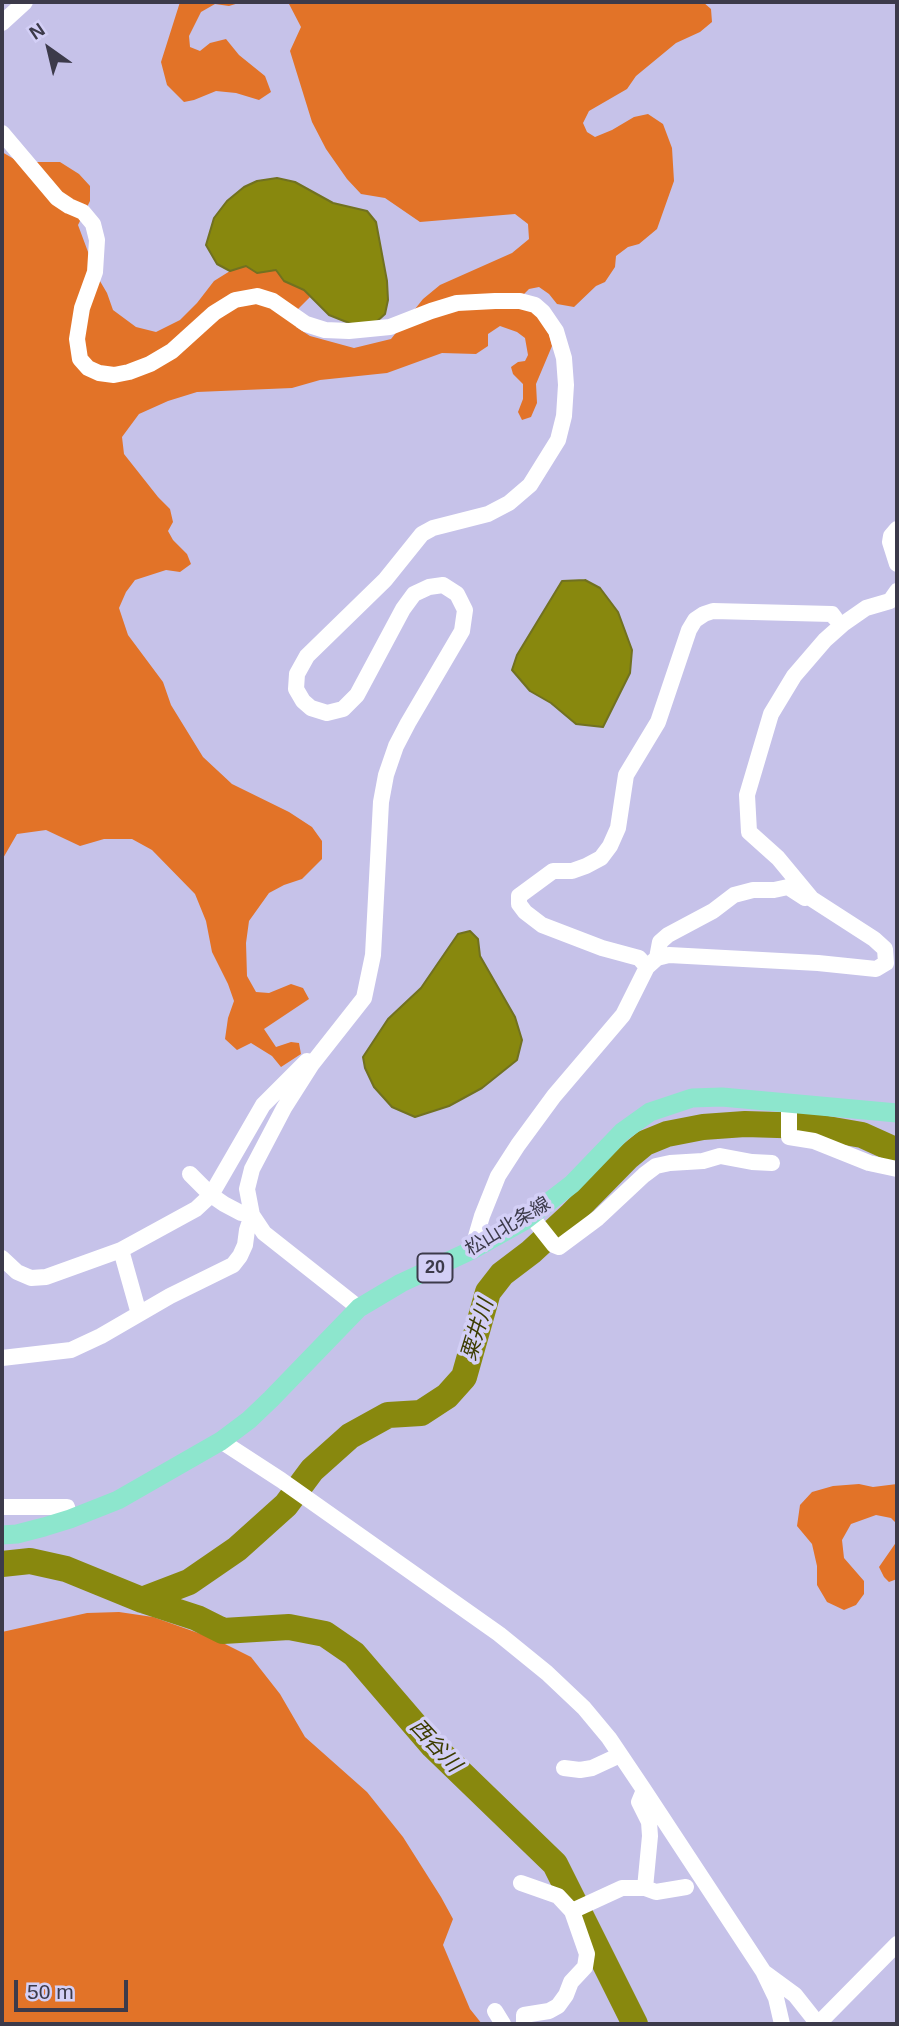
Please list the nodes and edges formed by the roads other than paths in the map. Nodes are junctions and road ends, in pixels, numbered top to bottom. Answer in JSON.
{"nodes":[{"id":1,"x":25,"y":2,"type":"edge"},
{"id":2,"x":2,"y":23,"type":"edge"},
{"id":3,"x":2,"y":133,"type":"edge"},
{"id":4,"x":897,"y":529,"type":"edge"},
{"id":5,"x":897,"y":564,"type":"edge"},
{"id":6,"x":894,"y":596,"type":"edge"},
{"id":7,"x":835,"y":618,"type":"junction"},
{"id":8,"x":810,"y":656,"type":"junction"},
{"id":9,"x":812,"y":899,"type":"junction"},
{"id":10,"x":652,"y":962,"type":"junction"},
{"id":11,"x":321,"y":1053,"type":"junction"},
{"id":12,"x":263,"y":1105,"type":"junction"},
{"id":13,"x":897,"y":1113,"type":"edge"},
{"id":14,"x":281,"y":1114,"type":"junction"},
{"id":15,"x":789,"y":1118,"type":"junction"},
{"id":16,"x":772,"y":1163,"type":"dead end"},
{"id":17,"x":897,"y":1169,"type":"edge"},
{"id":18,"x":190,"y":1174,"type":"dead end"},
{"id":19,"x":211,"y":1195,"type":"junction"},
{"id":20,"x":252,"y":1215,"type":"junction"},
{"id":21,"x":536,"y":1222,"type":"junction"},
{"id":22,"x":121,"y":1250,"type":"junction"},
{"id":23,"x":472,"y":1250,"type":"junction"},
{"id":24,"x":2,"y":1258,"type":"edge"},
{"id":25,"x":359,"y":1308,"type":"junction"},
{"id":26,"x":139,"y":1314,"type":"junction"},
{"id":27,"x":2,"y":1358,"type":"edge"},
{"id":28,"x":221,"y":1441,"type":"junction"},
{"id":29,"x":2,"y":1507,"type":"edge"},
{"id":30,"x":70,"y":1519,"type":"junction"},
{"id":31,"x":2,"y":1535,"type":"edge"},
{"id":32,"x":621,"y":1755,"type":"junction"},
{"id":33,"x":564,"y":1768,"type":"dead end"},
{"id":34,"x":644,"y":1790,"type":"junction"},
{"id":35,"x":521,"y":1883,"type":"dead end"},
{"id":36,"x":686,"y":1887,"type":"dead end"},
{"id":37,"x":645,"y":1888,"type":"junction"},
{"id":38,"x":577,"y":1908,"type":"junction"},
{"id":39,"x":897,"y":1944,"type":"edge"},
{"id":40,"x":763,"y":1971,"type":"junction"},
{"id":41,"x":524,"y":2024,"type":"edge"},
{"id":42,"x":782,"y":2024,"type":"edge"},
{"id":43,"x":818,"y":2024,"type":"edge"}],
"edges":[{"from":1,"to":2,"type":"street"},
{"from":3,"to":11,"type":"street"},
{"from":4,"to":5,"type":"street"},
{"from":6,"to":7,"type":"street"},
{"from":6,"to":8,"type":"street"},
{"from":7,"to":8,"type":"street"},
{"from":7,"to":10,"type":"street"},
{"from":8,"to":9,"type":"street"},
{"from":9,"to":10,"type":"street"},
{"from":9,"to":10,"type":"street"},
{"from":10,"to":23,"type":"street"},
{"from":11,"to":12,"type":"street"},
{"from":11,"to":14,"type":"street"},
{"from":12,"to":14,"type":"street"},
{"from":12,"to":19,"type":"street"},
{"from":13,"to":15,"type":"main road","name":"松山北条線","number":"20"},
{"from":14,"to":20,"type":"street"},
{"from":15,"to":17,"type":"street"},
{"from":15,"to":21,"type":"main road","name":"松山北条線","number":"20"},
{"from":16,"to":21,"type":"street"},
{"from":18,"to":19,"type":"street"},
{"from":19,"to":20,"type":"street"},
{"from":19,"to":22,"type":"street"},
{"from":20,"to":25,"type":"street"},
{"from":20,"to":26,"type":"street"},
{"from":21,"to":23,"type":"main road","name":"松山北条線","number":"20"},
{"from":22,"to":24,"type":"street"},
{"from":22,"to":26,"type":"street"},
{"from":23,"to":25,"type":"main road","name":"松山北条線","number":"20"},
{"from":25,"to":28,"type":"main road","name":"松山北条線","number":"20"},
{"from":26,"to":27,"type":"street"},
{"from":28,"to":30,"type":"main road","name":"松山北条線","number":"20"},
{"from":28,"to":32,"type":"street"},
{"from":29,"to":30,"type":"street"},
{"from":30,"to":31,"type":"main road","name":"松山北条線","number":"20"},
{"from":32,"to":33,"type":"street"},
{"from":32,"to":34,"type":"street"},
{"from":34,"to":37,"type":"street"},
{"from":34,"to":40,"type":"street"},
{"from":35,"to":38,"type":"street"},
{"from":36,"to":37,"type":"street"},
{"from":37,"to":38,"type":"street"},
{"from":38,"to":41,"type":"street"},
{"from":39,"to":43,"type":"street"},
{"from":40,"to":42,"type":"street"},
{"from":40,"to":43,"type":"street"}]}
